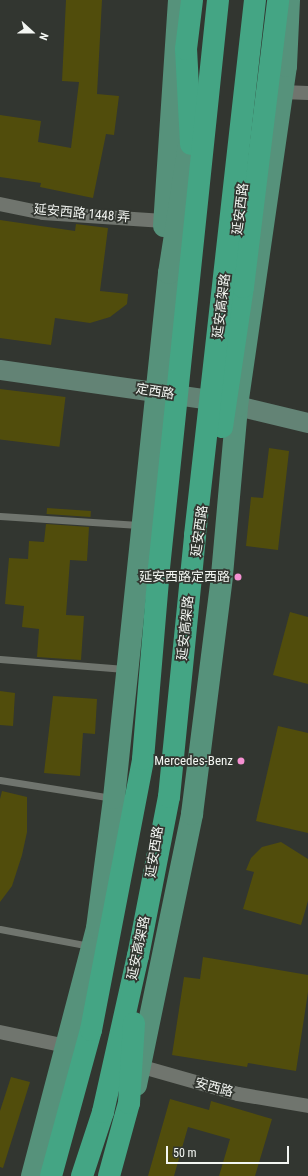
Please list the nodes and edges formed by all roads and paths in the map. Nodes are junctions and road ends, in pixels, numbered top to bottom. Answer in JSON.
{"nodes":[{"id":1,"x":179,"y":0,"type":"edge"},
{"id":2,"x":192,"y":0,"type":"edge"},
{"id":3,"x":212,"y":0,"type":"edge"},
{"id":4,"x":218,"y":0,"type":"edge"},
{"id":5,"x":255,"y":0,"type":"edge"},
{"id":6,"x":269,"y":0,"type":"edge"},
{"id":7,"x":278,"y":0,"type":"edge"},
{"id":8,"x":290,"y":0,"type":"edge"},
{"id":9,"x":282,"y":92,"type":"junction"},
{"id":10,"x":308,"y":93,"type":"edge"},
{"id":11,"x":0,"y":204,"type":"edge"},
{"id":12,"x":195,"y":205,"type":"junction"},
{"id":13,"x":164,"y":221,"type":"junction"},
{"id":14,"x":169,"y":273,"type":"junction"},
{"id":15,"x":0,"y":370,"type":"edge"},
{"id":16,"x":155,"y":392,"type":"junction"},
{"id":17,"x":227,"y":404,"type":"junction"},
{"id":18,"x":308,"y":423,"type":"edge"},
{"id":19,"x":0,"y":516,"type":"edge"},
{"id":20,"x":142,"y":526,"type":"junction"},
{"id":21,"x":195,"y":535,"type":"junction"},
{"id":22,"x":0,"y":659,"type":"edge"},
{"id":23,"x":127,"y":669,"type":"junction"},
{"id":24,"x":208,"y":678,"type":"junction"},
{"id":25,"x":170,"y":749,"type":"junction"},
{"id":26,"x":0,"y":780,"type":"edge"},
{"id":27,"x":114,"y":798,"type":"junction"},
{"id":28,"x":0,"y":930,"type":"edge"},
{"id":29,"x":90,"y":946,"type":"junction"},
{"id":30,"x":138,"y":956,"type":"junction"},
{"id":31,"x":0,"y":1032,"type":"edge"},
{"id":32,"x":66,"y":1046,"type":"junction"},
{"id":33,"x":131,"y":1064,"type":"junction"},
{"id":34,"x":308,"y":1106,"type":"edge"},
{"id":35,"x":32,"y":1176,"type":"edge"},
{"id":36,"x":51,"y":1176,"type":"edge"},
{"id":37,"x":82,"y":1176,"type":"edge"},
{"id":38,"x":91,"y":1176,"type":"edge"},
{"id":39,"x":109,"y":1176,"type":"edge"},
{"id":40,"x":114,"y":1176,"type":"edge"}],
"edges":[{"from":1,"to":13,"type":"main road"},
{"from":2,"to":12,"type":"highway"},
{"from":3,"to":14,"type":"main road"},
{"from":4,"to":12,"type":"highway"},
{"from":5,"to":21,"type":"highway","name":"延安高架路"},
{"from":6,"to":17,"type":"main road","name":"延安西路"},
{"from":7,"to":21,"type":"highway"},
{"from":8,"to":9,"type":"main road"},
{"from":9,"to":10,"type":"street"},
{"from":9,"to":17,"type":"main road"},
{"from":11,"to":13,"type":"street","name":"延安西路 1448 弄"},
{"from":12,"to":36,"type":"highway"},
{"from":13,"to":14,"type":"main road"},
{"from":14,"to":16,"type":"main road"},
{"from":15,"to":16,"type":"street","name":"定西路"},
{"from":16,"to":17,"type":"street","name":"定西路"},
{"from":16,"to":20,"type":"main road"},
{"from":17,"to":18,"type":"street","name":"定西路"},
{"from":17,"to":24,"type":"main road"},
{"from":17,"to":25,"type":"main road","name":"延安西路"},
{"from":19,"to":20,"type":"lane"},
{"from":20,"to":23,"type":"main road"},
{"from":21,"to":30,"type":"highway","name":"延安高架路"},
{"from":22,"to":23,"type":"lane"},
{"from":23,"to":27,"type":"main road"},
{"from":24,"to":25,"type":"main road"},
{"from":24,"to":33,"type":"main road"},
{"from":25,"to":33,"type":"main road","name":"延安西路"},
{"from":26,"to":27,"type":"lane"},
{"from":27,"to":29,"type":"main road"},
{"from":28,"to":29,"type":"lane"},
{"from":29,"to":32,"type":"main road"},
{"from":30,"to":37,"type":"highway","name":"延安高架路"},
{"from":30,"to":39,"type":"highway"},
{"from":31,"to":32,"type":"street"},
{"from":32,"to":35,"type":"main road"},
{"from":33,"to":34,"type":"street","name":"安西路"},
{"from":33,"to":38,"type":"main road","name":"延安西路"},
{"from":33,"to":40,"type":"main road"}]}
